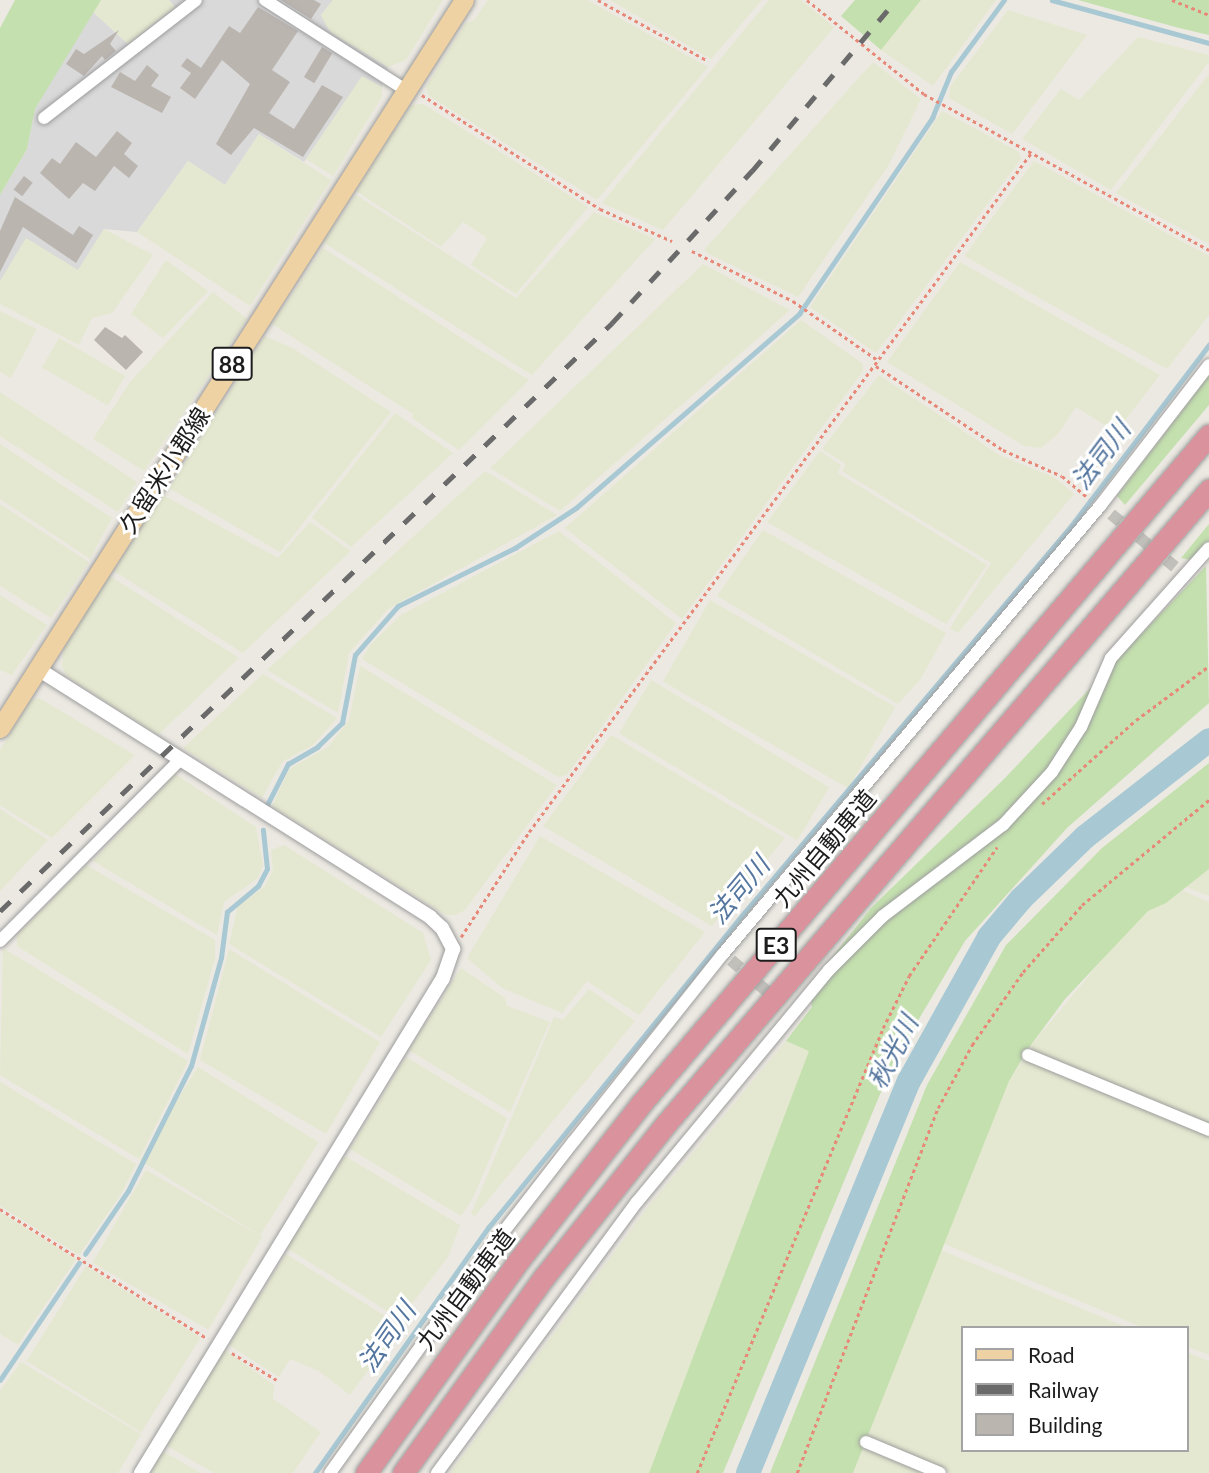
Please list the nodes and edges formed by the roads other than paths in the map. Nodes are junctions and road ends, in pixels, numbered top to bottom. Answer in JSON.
{"nodes":[{"id":1,"x":196,"y":0,"type":"edge"},
{"id":2,"x":265,"y":0,"type":"edge"},
{"id":3,"x":464,"y":0,"type":"edge"},
{"id":4,"x":406,"y":90,"type":"junction"},
{"id":5,"x":44,"y":118,"type":"dead end"},
{"id":6,"x":1209,"y":365,"type":"edge"},
{"id":7,"x":1209,"y":435,"type":"edge"},
{"id":8,"x":1209,"y":490,"type":"edge"},
{"id":9,"x":1209,"y":548,"type":"edge"},
{"id":10,"x":38,"y":669,"type":"junction"},
{"id":11,"x":0,"y":729,"type":"edge"},
{"id":12,"x":181,"y":759,"type":"junction"},
{"id":13,"x":0,"y":941,"type":"edge"},
{"id":14,"x":1028,"y":1055,"type":"dead end"},
{"id":15,"x":1209,"y":1130,"type":"edge"},
{"id":16,"x":866,"y":1442,"type":"dead end"},
{"id":17,"x":141,"y":1473,"type":"edge"},
{"id":18,"x":330,"y":1473,"type":"edge"},
{"id":19,"x":366,"y":1473,"type":"edge"},
{"id":20,"x":403,"y":1473,"type":"edge"},
{"id":21,"x":436,"y":1473,"type":"edge"},
{"id":22,"x":940,"y":1473,"type":"edge"}],
"edges":[{"from":1,"to":5,"type":"street"},
{"from":2,"to":4,"type":"street"},
{"from":3,"to":4,"type":"main road","name":"久留米小郡線","number":"88"},
{"from":4,"to":10,"type":"main road","name":"久留米小郡線","number":"88"},
{"from":6,"to":18,"type":"street"},
{"from":7,"to":19,"type":"highway","name":"九州自動車道","number":"E3"},
{"from":8,"to":20,"type":"highway","number":"E3"},
{"from":9,"to":21,"type":"street"},
{"from":10,"to":11,"type":"main road","name":"久留米小郡線","number":"88"},
{"from":10,"to":12,"type":"street"},
{"from":12,"to":13,"type":"street"},
{"from":12,"to":17,"type":"street"},
{"from":14,"to":15,"type":"street"},
{"from":16,"to":22,"type":"street"}]}
